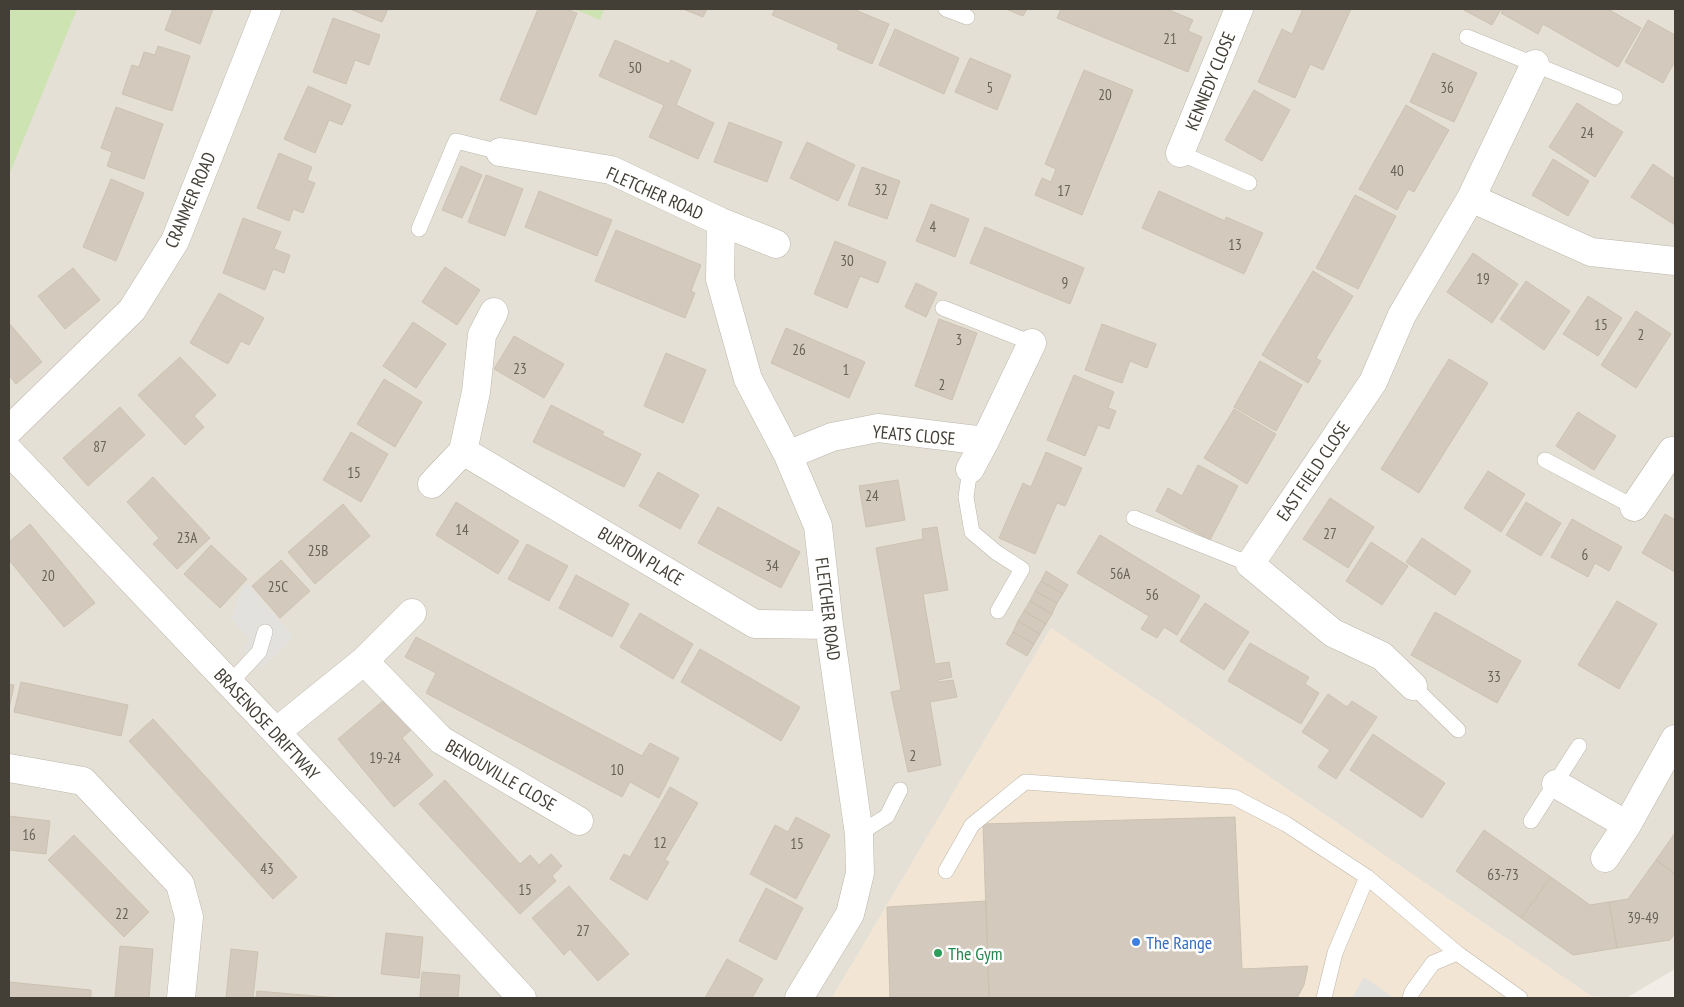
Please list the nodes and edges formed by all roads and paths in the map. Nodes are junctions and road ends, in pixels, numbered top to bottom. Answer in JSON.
{"nodes":[{"id":1,"x":267,"y":9,"type":"edge"},
{"id":2,"x":946,"y":9,"type":"edge"},
{"id":3,"x":1239,"y":9,"type":"edge"},
{"id":4,"x":967,"y":17,"type":"dead end"},
{"id":5,"x":1467,"y":37,"type":"dead end"},
{"id":6,"x":1535,"y":64,"type":"junction"},
{"id":7,"x":1615,"y":96,"type":"dead end"},
{"id":8,"x":500,"y":152,"type":"joint"},
{"id":9,"x":1180,"y":153,"type":"joint"},
{"id":10,"x":1249,"y":183,"type":"dead end"},
{"id":11,"x":1471,"y":198,"type":"junction"},
{"id":12,"x":721,"y":222,"type":"junction"},
{"id":13,"x":420,"y":229,"type":"dead end"},
{"id":14,"x":776,"y":244,"type":"dead end"},
{"id":15,"x":1675,"y":261,"type":"edge"},
{"id":16,"x":943,"y":308,"type":"dead end"},
{"id":17,"x":494,"y":312,"type":"dead end"},
{"id":18,"x":1032,"y":343,"type":"joint"},
{"id":19,"x":9,"y":430,"type":"edge"},
{"id":20,"x":985,"y":442,"type":"junction"},
{"id":21,"x":1674,"y":447,"type":"edge"},
{"id":22,"x":9,"y":451,"type":"edge"},
{"id":23,"x":463,"y":451,"type":"junction"},
{"id":24,"x":788,"y":455,"type":"junction"},
{"id":25,"x":1545,"y":460,"type":"dead end"},
{"id":26,"x":970,"y":469,"type":"joint"},
{"id":27,"x":432,"y":484,"type":"dead end"},
{"id":28,"x":1634,"y":507,"type":"joint"},
{"id":29,"x":1134,"y":518,"type":"dead end"},
{"id":30,"x":1250,"y":564,"type":"junction"},
{"id":31,"x":998,"y":611,"type":"dead end"},
{"id":32,"x":412,"y":613,"type":"dead end"},
{"id":33,"x":829,"y":624,"type":"junction"},
{"id":34,"x":265,"y":632,"type":"dead end"},
{"id":35,"x":364,"y":660,"type":"junction"},
{"id":36,"x":229,"y":684,"type":"junction"},
{"id":37,"x":1413,"y":686,"type":"joint"},
{"id":38,"x":1458,"y":730,"type":"dead end"},
{"id":39,"x":276,"y":732,"type":"junction"},
{"id":40,"x":1675,"y":739,"type":"edge"},
{"id":41,"x":1579,"y":746,"type":"dead end"},
{"id":42,"x":9,"y":768,"type":"edge"},
{"id":43,"x":1556,"y":784,"type":"junction"},
{"id":44,"x":900,"y":790,"type":"dead end"},
{"id":45,"x":579,"y":821,"type":"dead end"},
{"id":46,"x":1531,"y":821,"type":"dead end"},
{"id":47,"x":1627,"y":825,"type":"junction"},
{"id":48,"x":859,"y":834,"type":"junction"},
{"id":49,"x":1605,"y":858,"type":"dead end"},
{"id":50,"x":946,"y":871,"type":"dead end"},
{"id":51,"x":1366,"y":878,"type":"junction"},
{"id":52,"x":1457,"y":953,"type":"junction"},
{"id":53,"x":1506,"y":988,"type":"junction"},
{"id":54,"x":181,"y":998,"type":"edge"},
{"id":55,"x":522,"y":998,"type":"edge"},
{"id":56,"x":800,"y":998,"type":"edge"},
{"id":57,"x":1324,"y":998,"type":"edge"},
{"id":58,"x":1410,"y":998,"type":"edge"},
{"id":59,"x":1520,"y":998,"type":"edge"},
{"id":60,"x":1530,"y":998,"type":"edge"}],
"edges":[{"from":1,"to":19,"type":"street","name":"CRANMER ROAD"},
{"from":2,"to":4,"type":"lane"},
{"from":3,"to":9,"type":"street","name":"KENNEDY CLOSE"},
{"from":5,"to":6,"type":"lane"},
{"from":6,"to":7,"type":"lane"},
{"from":6,"to":11,"type":"street","name":"EAST FIELD CLOSE"},
{"from":8,"to":12,"type":"street","name":"FLETCHER ROAD"},
{"from":8,"to":13,"type":"lane"},
{"from":9,"to":10,"type":"lane"},
{"from":11,"to":15,"type":"street"},
{"from":11,"to":30,"type":"street","name":"EAST FIELD CLOSE"},
{"from":12,"to":14,"type":"street","name":"FLETCHER ROAD"},
{"from":12,"to":24,"type":"street","name":"FLETCHER ROAD"},
{"from":16,"to":18,"type":"lane"},
{"from":17,"to":23,"type":"street"},
{"from":18,"to":20,"type":"street","name":"YEATS CLOSE"},
{"from":20,"to":24,"type":"street","name":"YEATS CLOSE"},
{"from":20,"to":26,"type":"street","name":"YEATS CLOSE"},
{"from":21,"to":28,"type":"street"},
{"from":22,"to":36,"type":"street","name":"BRASENOSE DRIFTWAY"},
{"from":23,"to":27,"type":"street"},
{"from":23,"to":33,"type":"street","name":"BURTON PLACE"},
{"from":24,"to":33,"type":"street","name":"FLETCHER ROAD"},
{"from":25,"to":28,"type":"lane"},
{"from":26,"to":31,"type":"lane"},
{"from":29,"to":30,"type":"lane"},
{"from":30,"to":37,"type":"street"},
{"from":32,"to":35,"type":"street"},
{"from":33,"to":48,"type":"street","name":"FLETCHER ROAD"},
{"from":34,"to":36,"type":"lane"},
{"from":35,"to":39,"type":"street"},
{"from":35,"to":45,"type":"street","name":"BENOUVILLE CLOSE"},
{"from":36,"to":39,"type":"street","name":"BRASENOSE DRIFTWAY"},
{"from":37,"to":38,"type":"lane"},
{"from":39,"to":55,"type":"street","name":"BRASENOSE DRIFTWAY"},
{"from":40,"to":47,"type":"street"},
{"from":41,"to":43,"type":"lane"},
{"from":42,"to":54,"type":"street"},
{"from":43,"to":46,"type":"lane"},
{"from":43,"to":47,"type":"street"},
{"from":44,"to":48,"type":"lane"},
{"from":47,"to":49,"type":"street"},
{"from":48,"to":56,"type":"street","name":"FLETCHER ROAD"},
{"from":50,"to":51,"type":"lane"},
{"from":51,"to":52,"type":"lane"},
{"from":51,"to":57,"type":"lane"},
{"from":52,"to":53,"type":"lane"},
{"from":52,"to":58,"type":"lane"},
{"from":53,"to":59,"type":"lane"},
{"from":53,"to":60,"type":"lane"}]}
